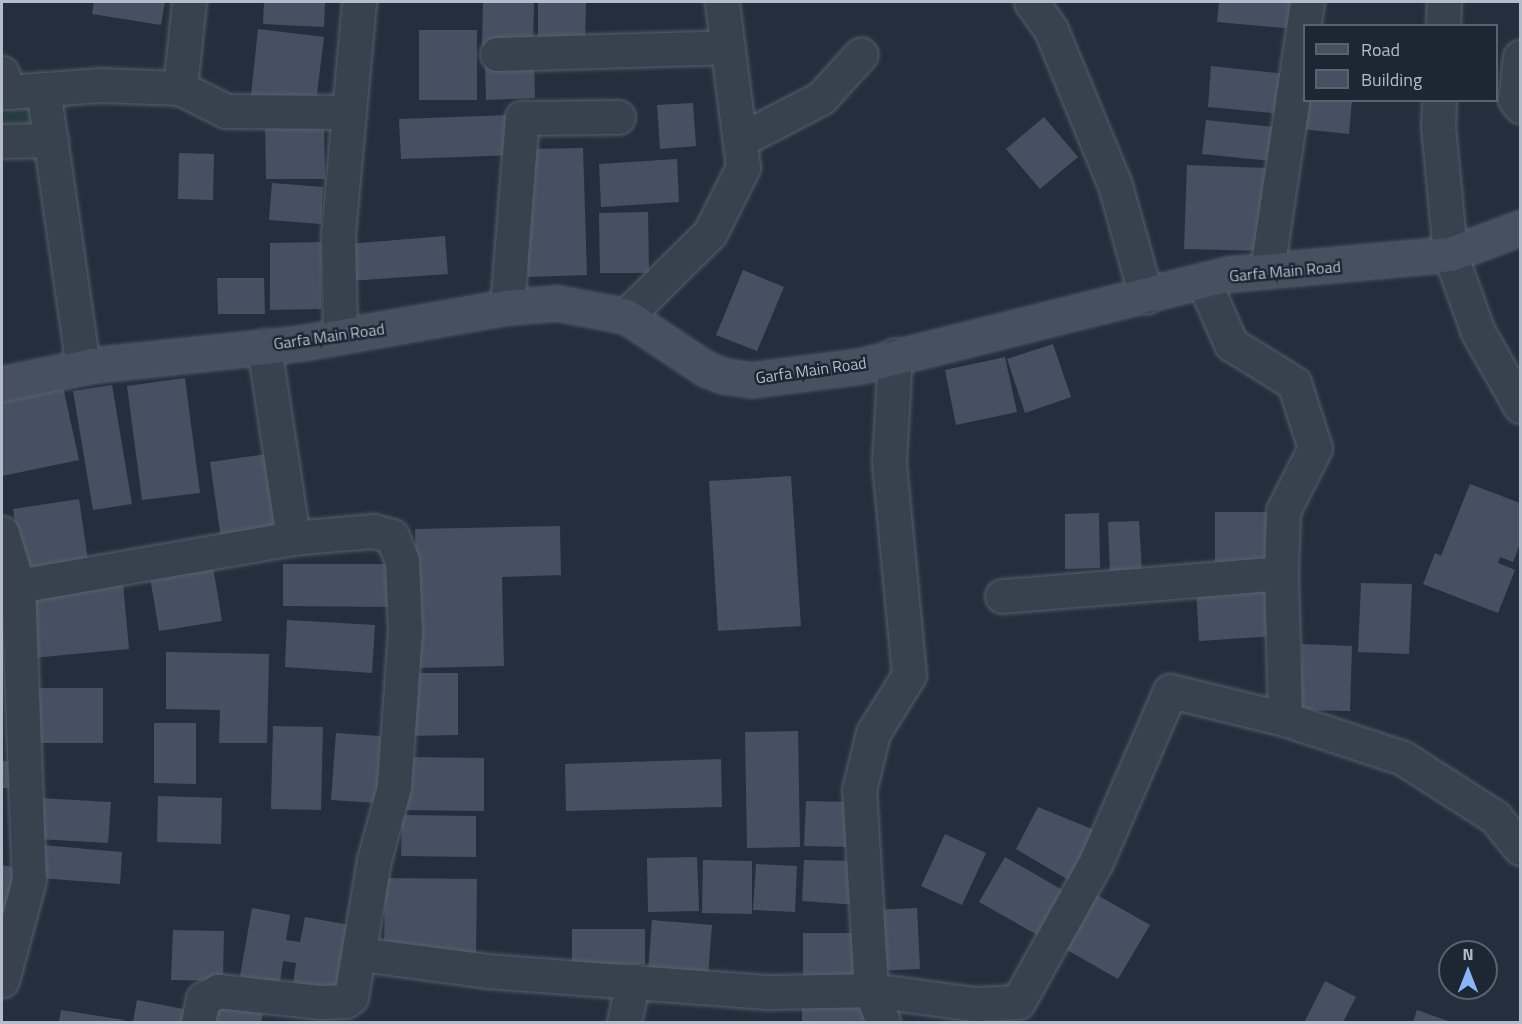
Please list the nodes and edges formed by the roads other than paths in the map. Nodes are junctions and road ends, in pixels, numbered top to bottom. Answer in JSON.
{"nodes":[{"id":1,"x":189,"y":2,"type":"edge"},
{"id":2,"x":359,"y":2,"type":"edge"},
{"id":3,"x":722,"y":2,"type":"edge"},
{"id":4,"x":1031,"y":2,"type":"edge"},
{"id":5,"x":1307,"y":2,"type":"edge"},
{"id":6,"x":1444,"y":2,"type":"edge"},
{"id":7,"x":1304,"y":24,"type":"edge"},
{"id":8,"x":1443,"y":24,"type":"edge"},
{"id":9,"x":1303,"y":29,"type":"edge"},
{"id":10,"x":728,"y":47,"type":"junction"},
{"id":11,"x":497,"y":54,"type":"dead end"},
{"id":12,"x":861,"y":54,"type":"dead end"},
{"id":13,"x":1521,"y":57,"type":"edge"},
{"id":14,"x":2,"y":73,"type":"edge"},
{"id":15,"x":180,"y":88,"type":"junction"},
{"id":16,"x":43,"y":89,"type":"junction"},
{"id":17,"x":1439,"y":102,"type":"edge"},
{"id":18,"x":1521,"y":106,"type":"edge"},
{"id":19,"x":348,"y":112,"type":"junction"},
{"id":20,"x":618,"y":117,"type":"dead end"},
{"id":21,"x":51,"y":140,"type":"junction"},
{"id":22,"x":740,"y":140,"type":"junction"},
{"id":23,"x":2,"y":141,"type":"edge"},
{"id":24,"x":1521,"y":228,"type":"edge"},
{"id":25,"x":1450,"y":254,"type":"junction"},
{"id":26,"x":1267,"y":270,"type":"junction"},
{"id":27,"x":1203,"y":280,"type":"junction"},
{"id":28,"x":1146,"y":297,"type":"junction"},
{"id":29,"x":507,"y":307,"type":"junction"},
{"id":30,"x":626,"y":316,"type":"junction"},
{"id":31,"x":340,"y":336,"type":"junction"},
{"id":32,"x":264,"y":346,"type":"junction"},
{"id":33,"x":895,"y":355,"type":"junction"},
{"id":34,"x":83,"y":367,"type":"junction"},
{"id":35,"x":2,"y":384,"type":"edge"},
{"id":36,"x":1521,"y":406,"type":"edge"},
{"id":37,"x":2,"y":533,"type":"edge"},
{"id":38,"x":293,"y":538,"type":"junction"},
{"id":39,"x":1281,"y":573,"type":"junction"},
{"id":40,"x":18,"y":586,"type":"junction"},
{"id":41,"x":1002,"y":596,"type":"dead end"},
{"id":42,"x":1285,"y":719,"type":"junction"},
{"id":43,"x":1521,"y":849,"type":"edge"},
{"id":44,"x":360,"y":954,"type":"junction"},
{"id":45,"x":2,"y":980,"type":"edge"},
{"id":46,"x":633,"y":981,"type":"junction"},
{"id":47,"x":871,"y":990,"type":"junction"},
{"id":48,"x":198,"y":1023,"type":"edge"},
{"id":49,"x":624,"y":1023,"type":"edge"},
{"id":50,"x":882,"y":1023,"type":"edge"}],
"edges":[{"from":1,"to":15,"type":"street"},
{"from":2,"to":19,"type":"street"},
{"from":3,"to":10,"type":"street"},
{"from":4,"to":28,"type":"street"},
{"from":5,"to":7,"type":"street"},
{"from":6,"to":8,"type":"street"},
{"from":9,"to":26,"type":"street"},
{"from":10,"to":11,"type":"street"},
{"from":10,"to":22,"type":"street"},
{"from":12,"to":22,"type":"street"},
{"from":13,"to":18,"type":"street"},
{"from":14,"to":16,"type":"street"},
{"from":15,"to":16,"type":"street"},
{"from":15,"to":19,"type":"street"},
{"from":16,"to":21,"type":"street"},
{"from":17,"to":25,"type":"street"},
{"from":19,"to":31,"type":"street"},
{"from":20,"to":29,"type":"street"},
{"from":21,"to":23,"type":"street"},
{"from":21,"to":34,"type":"street"},
{"from":22,"to":30,"type":"street"},
{"from":24,"to":25,"type":"main road","name":"Garfa Main Road"},
{"from":25,"to":26,"type":"main road","name":"Garfa Main Road"},
{"from":25,"to":36,"type":"street"},
{"from":26,"to":27,"type":"main road","name":"Garfa Main Road"},
{"from":27,"to":28,"type":"main road","name":"Garfa Main Road"},
{"from":27,"to":39,"type":"street"},
{"from":28,"to":33,"type":"main road","name":"Garfa Main Road"},
{"from":29,"to":30,"type":"main road","name":"Garfa Main Road"},
{"from":29,"to":31,"type":"main road","name":"Garfa Main Road"},
{"from":30,"to":33,"type":"main road","name":"Garfa Main Road"},
{"from":31,"to":32,"type":"main road","name":"Garfa Main Road"},
{"from":32,"to":34,"type":"main road","name":"Garfa Main Road"},
{"from":32,"to":38,"type":"street"},
{"from":33,"to":47,"type":"street"},
{"from":34,"to":35,"type":"main road","name":"Garfa Main Road"},
{"from":37,"to":40,"type":"street"},
{"from":38,"to":40,"type":"street"},
{"from":38,"to":44,"type":"street"},
{"from":39,"to":41,"type":"street"},
{"from":39,"to":42,"type":"street"},
{"from":40,"to":45,"type":"street"},
{"from":42,"to":43,"type":"street"},
{"from":42,"to":47,"type":"street"},
{"from":44,"to":46,"type":"street"},
{"from":44,"to":48,"type":"street"},
{"from":46,"to":47,"type":"street"},
{"from":46,"to":49,"type":"street"},
{"from":47,"to":50,"type":"street"}]}
